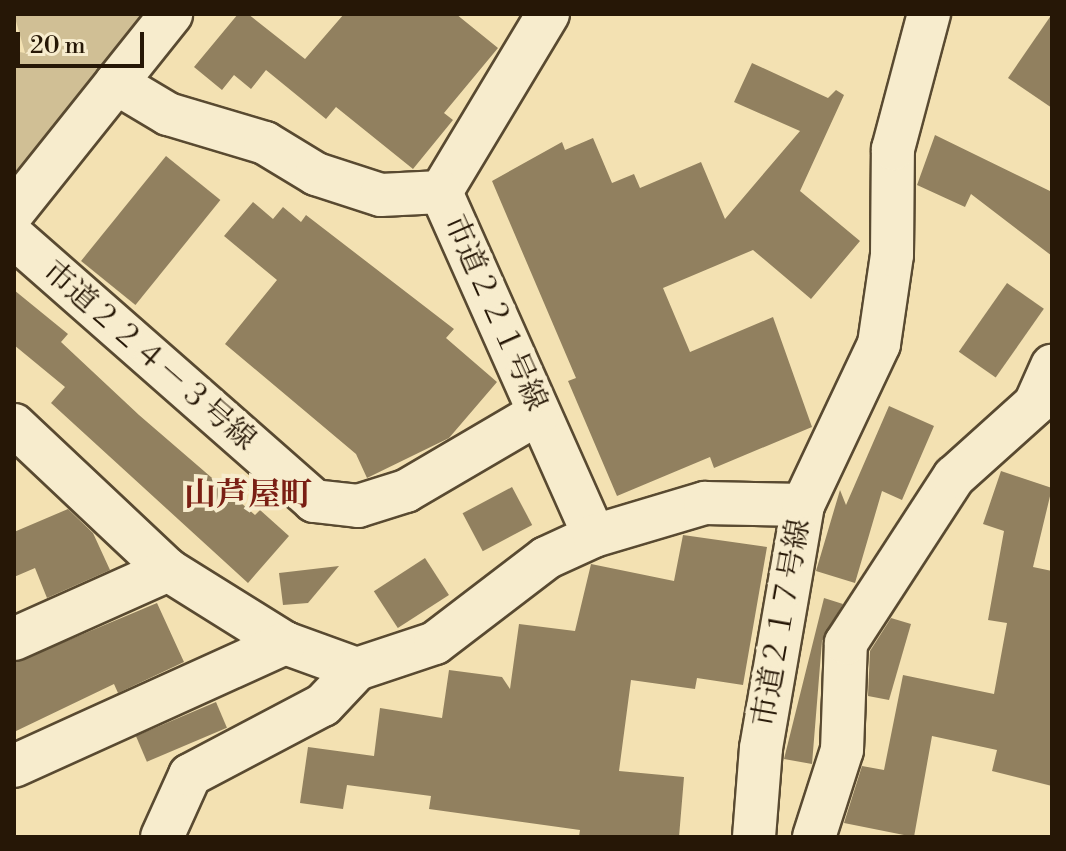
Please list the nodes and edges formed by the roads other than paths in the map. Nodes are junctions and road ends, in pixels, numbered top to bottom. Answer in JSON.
{"nodes":[{"id":1,"x":171,"y":14,"type":"edge"},
{"id":2,"x":548,"y":14,"type":"edge"},
{"id":3,"x":929,"y":14,"type":"edge"},
{"id":4,"x":116,"y":83,"type":"junction"},
{"id":5,"x":441,"y":192,"type":"junction"},
{"id":6,"x":14,"y":211,"type":"edge"},
{"id":7,"x":14,"y":237,"type":"edge"},
{"id":8,"x":1052,"y":366,"type":"edge"},
{"id":9,"x":539,"y":413,"type":"junction"},
{"id":10,"x":14,"y":425,"type":"edge"},
{"id":11,"x":803,"y":505,"type":"junction"},
{"id":12,"x":594,"y":536,"type":"junction"},
{"id":13,"x":168,"y":570,"type":"junction"},
{"id":14,"x":14,"y":639,"type":"edge"},
{"id":15,"x":285,"y":643,"type":"junction"},
{"id":16,"x":357,"y":669,"type":"junction"},
{"id":17,"x":14,"y":766,"type":"edge"},
{"id":18,"x":162,"y":837,"type":"edge"},
{"id":19,"x":754,"y":837,"type":"edge"},
{"id":20,"x":814,"y":837,"type":"edge"}],
"edges":[{"from":1,"to":4,"type":"street"},
{"from":2,"to":5,"type":"street","name":"市道２２１号線"},
{"from":3,"to":11,"type":"street"},
{"from":4,"to":5,"type":"street"},
{"from":4,"to":6,"type":"street"},
{"from":5,"to":9,"type":"street","name":"市道２２１号線"},
{"from":7,"to":9,"type":"street","name":"市道２２４－３号線"},
{"from":8,"to":20,"type":"street"},
{"from":9,"to":12,"type":"street","name":"市道２２１号線"},
{"from":10,"to":13,"type":"street"},
{"from":11,"to":12,"type":"street","name":"市道２１７号線"},
{"from":11,"to":19,"type":"street","name":"市道２１７号線"},
{"from":12,"to":16,"type":"street","name":"市道２１７号線"},
{"from":13,"to":14,"type":"street"},
{"from":13,"to":15,"type":"street"},
{"from":15,"to":16,"type":"street"},
{"from":15,"to":17,"type":"street"},
{"from":16,"to":18,"type":"street"}]}
